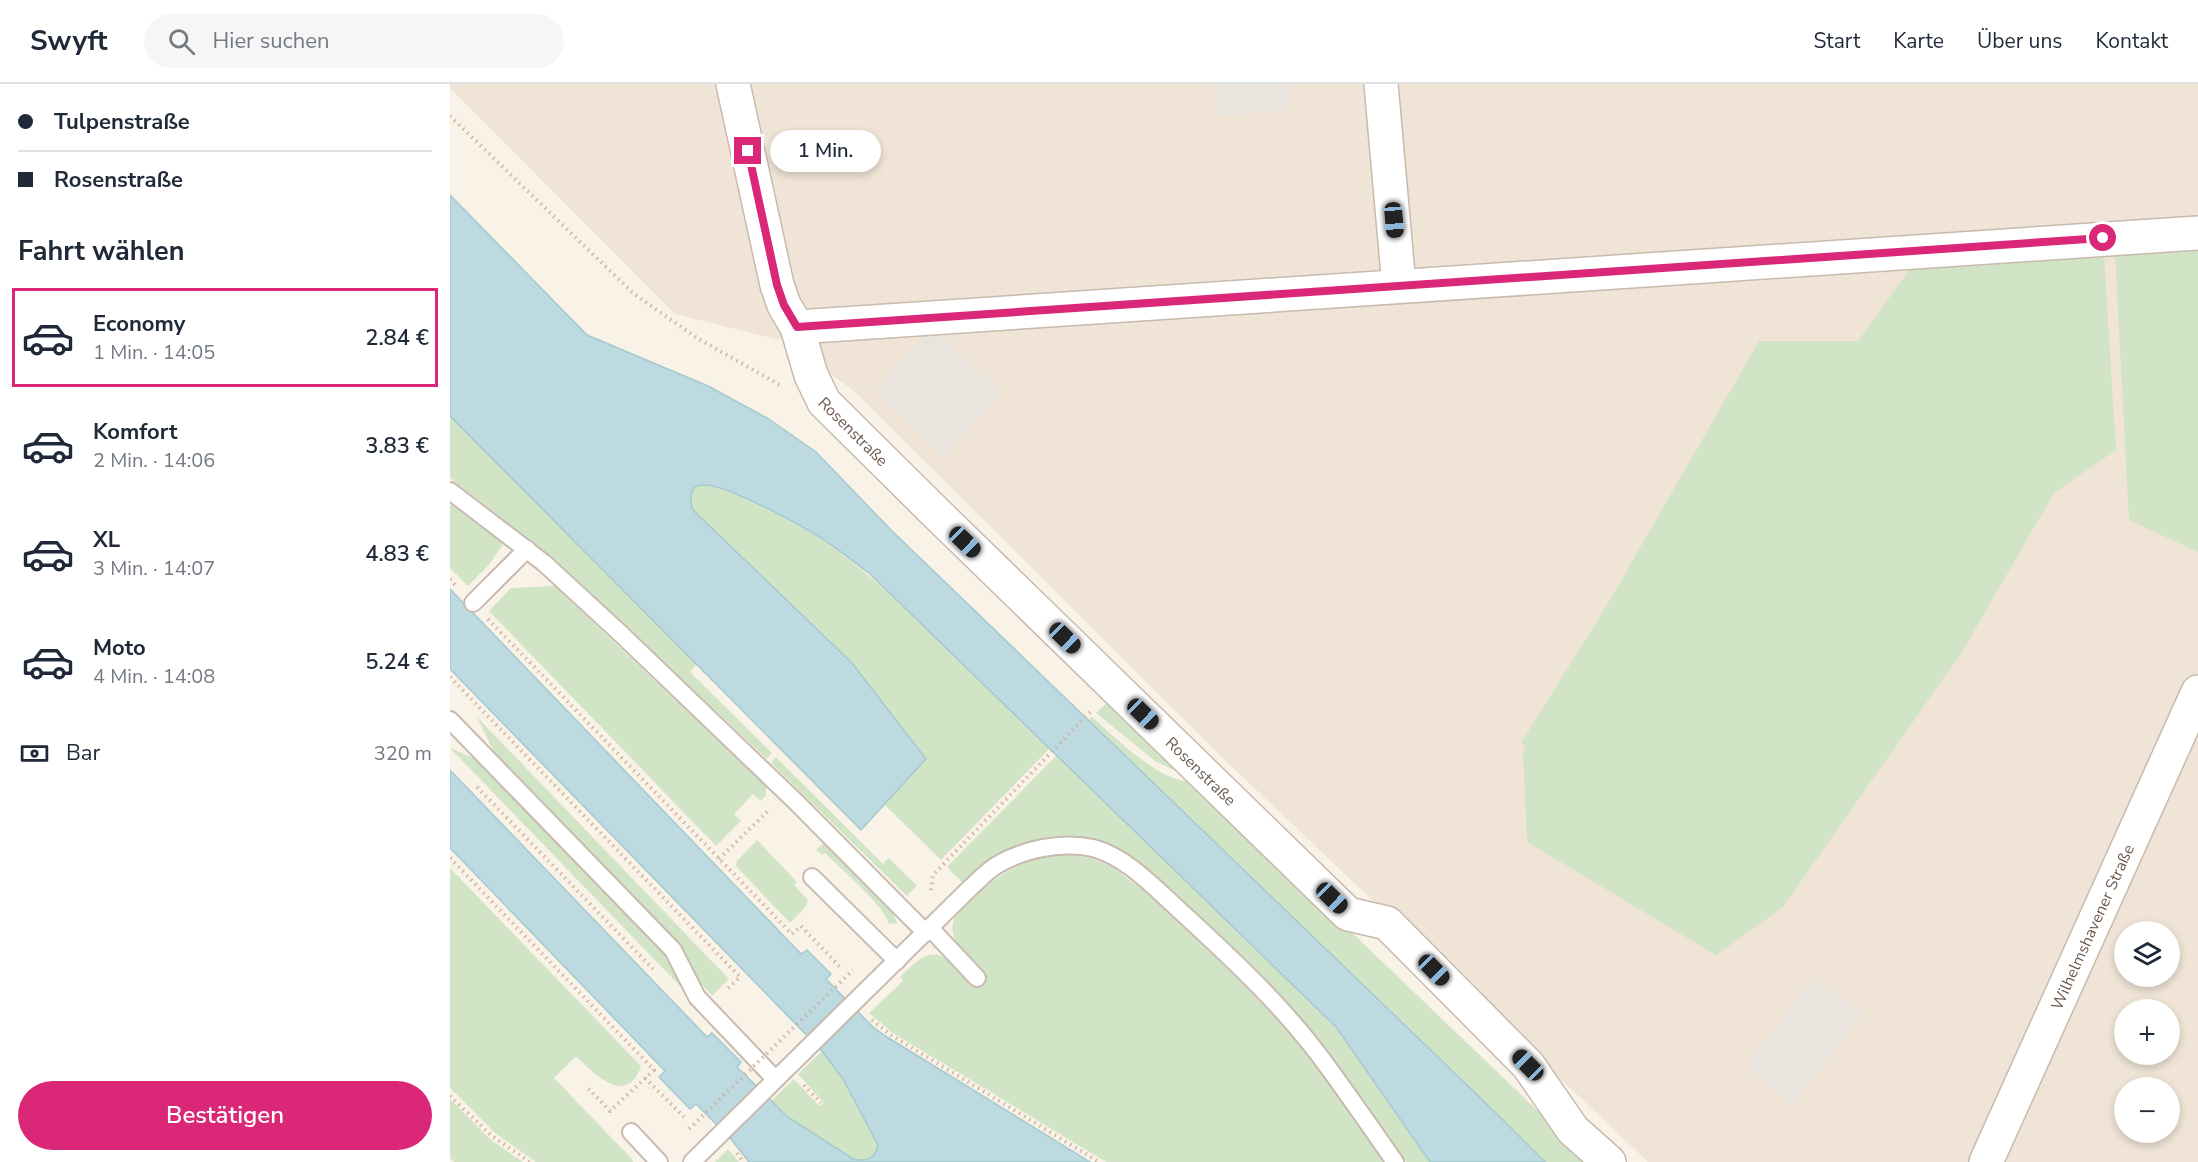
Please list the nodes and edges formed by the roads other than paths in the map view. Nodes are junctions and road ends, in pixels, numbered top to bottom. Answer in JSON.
{"nodes":[{"id":1,"x":733,"y":84,"type":"edge"},
{"id":2,"x":1381,"y":84,"type":"edge"},
{"id":3,"x":2198,"y":232,"type":"edge"},
{"id":4,"x":1399,"y":286,"type":"junction"},
{"id":5,"x":797,"y":327,"type":"junction"},
{"id":6,"x":450,"y":491,"type":"edge"},
{"id":7,"x":527,"y":549,"type":"junction"},
{"id":8,"x":473,"y":603,"type":"road end"},
{"id":9,"x":2198,"y":692,"type":"edge"},
{"id":10,"x":450,"y":720,"type":"edge"},
{"id":11,"x":812,"y":877,"type":"dead end"},
{"id":12,"x":928,"y":931,"type":"junction"},
{"id":13,"x":897,"y":961,"type":"junction"},
{"id":14,"x":977,"y":978,"type":"dead end"},
{"id":15,"x":772,"y":1082,"type":"junction"},
{"id":16,"x":631,"y":1132,"type":"dead end"},
{"id":17,"x":659,"y":1162,"type":"edge"},
{"id":18,"x":692,"y":1162,"type":"edge"},
{"id":19,"x":1395,"y":1162,"type":"edge"},
{"id":20,"x":1608,"y":1162,"type":"edge"},
{"id":21,"x":1986,"y":1162,"type":"edge"}],
"edges":[{"from":1,"to":5,"type":"street","name":"Rosenstraße"},
{"from":2,"to":4,"type":"street"},
{"from":3,"to":4,"type":"street"},
{"from":4,"to":5,"type":"street"},
{"from":5,"to":20,"type":"street","name":"Rosenstraße"},
{"from":6,"to":7,"type":"lane"},
{"from":7,"to":8,"type":"lane"},
{"from":7,"to":12,"type":"lane"},
{"from":9,"to":21,"type":"street","name":"Wilhelmshavener Straße"},
{"from":10,"to":15,"type":"lane"},
{"from":11,"to":13,"type":"lane"},
{"from":12,"to":13,"type":"lane"},
{"from":12,"to":14,"type":"lane"},
{"from":12,"to":19,"type":"lane"},
{"from":13,"to":15,"type":"lane"},
{"from":15,"to":18,"type":"lane"},
{"from":16,"to":17,"type":"lane"}]}
